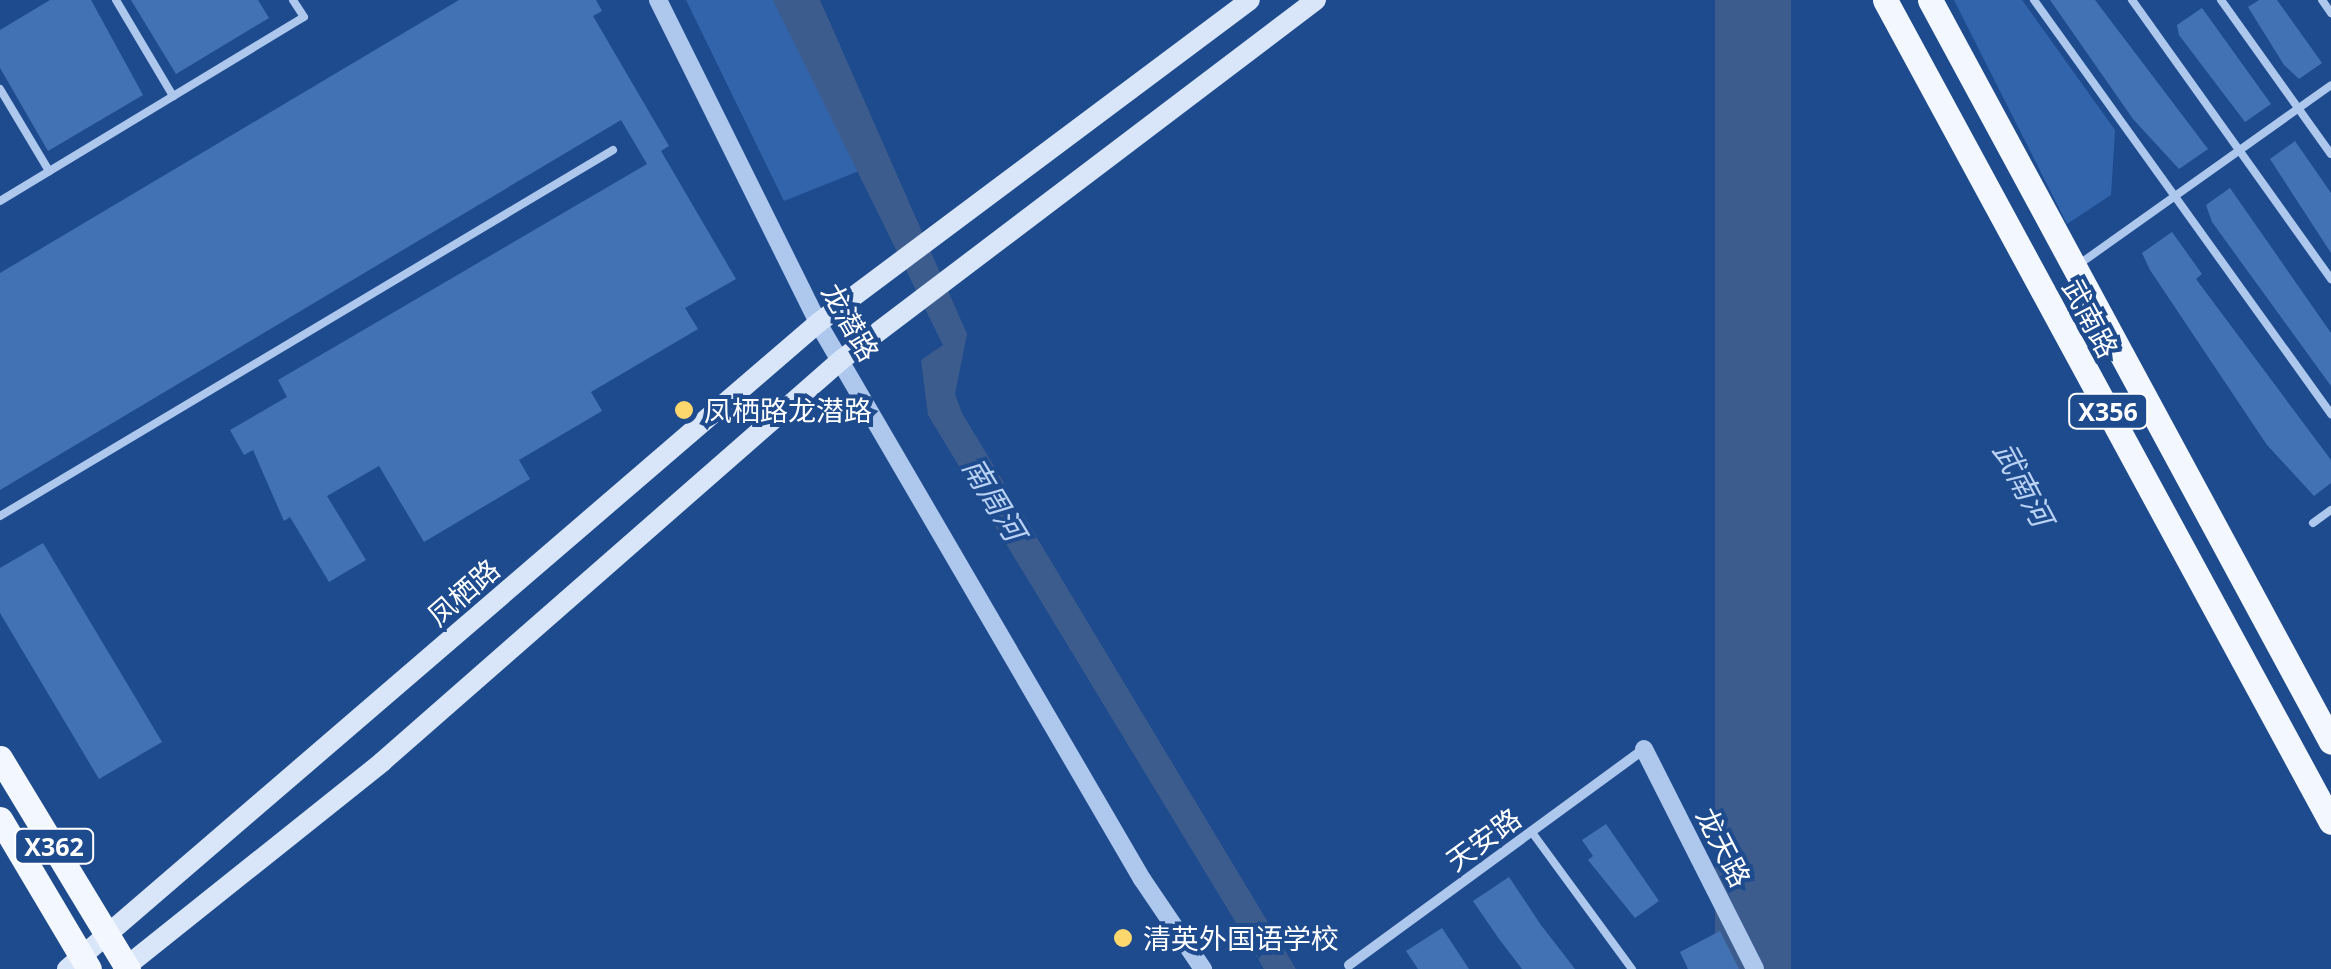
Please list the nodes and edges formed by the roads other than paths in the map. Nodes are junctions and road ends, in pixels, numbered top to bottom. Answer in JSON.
{"nodes":[{"id":1,"x":116,"y":0,"type":"edge"},
{"id":2,"x":294,"y":0,"type":"edge"},
{"id":3,"x":658,"y":0,"type":"edge"},
{"id":4,"x":1250,"y":0,"type":"edge"},
{"id":5,"x":1316,"y":0,"type":"edge"},
{"id":6,"x":1885,"y":0,"type":"edge"},
{"id":7,"x":1930,"y":0,"type":"edge"},
{"id":8,"x":2034,"y":0,"type":"edge"},
{"id":9,"x":2132,"y":0,"type":"edge"},
{"id":10,"x":2222,"y":0,"type":"edge"},
{"id":11,"x":2322,"y":0,"type":"edge"},
{"id":12,"x":2331,"y":12,"type":"edge"},
{"id":13,"x":2331,"y":85,"type":"edge"},
{"id":14,"x":0,"y":88,"type":"edge"},
{"id":15,"x":173,"y":96,"type":"junction"},
{"id":16,"x":2299,"y":108,"type":"junction"},
{"id":17,"x":613,"y":150,"type":"dead end"},
{"id":18,"x":2239,"y":151,"type":"junction"},
{"id":19,"x":2331,"y":154,"type":"edge"},
{"id":20,"x":49,"y":171,"type":"junction"},
{"id":21,"x":2175,"y":196,"type":"junction"},
{"id":22,"x":0,"y":201,"type":"edge"},
{"id":23,"x":2074,"y":268,"type":"junction"},
{"id":24,"x":2331,"y":280,"type":"edge"},
{"id":25,"x":818,"y":323,"type":"junction"},
{"id":26,"x":841,"y":360,"type":"junction"},
{"id":27,"x":2331,"y":414,"type":"edge"},
{"id":28,"x":2331,"y":510,"type":"edge"},
{"id":29,"x":0,"y":516,"type":"edge"},
{"id":30,"x":2313,"y":523,"type":"dead end"},
{"id":31,"x":2324,"y":710,"type":"edge"},
{"id":32,"x":2331,"y":742,"type":"edge"},
{"id":33,"x":1644,"y":749,"type":"joint"},
{"id":34,"x":0,"y":758,"type":"edge"},
{"id":35,"x":0,"y":819,"type":"edge"},
{"id":36,"x":2331,"y":822,"type":"edge"},
{"id":37,"x":1531,"y":831,"type":"junction"},
{"id":38,"x":108,"y":934,"type":"junction"},
{"id":39,"x":79,"y":964,"type":"edge"},
{"id":40,"x":1350,"y":964,"type":"dead end"},
{"id":41,"x":126,"y":968,"type":"edge"},
{"id":42,"x":1203,"y":969,"type":"edge"},
{"id":43,"x":1632,"y":969,"type":"edge"},
{"id":44,"x":1754,"y":969,"type":"edge"}],
"edges":[{"from":1,"to":15,"type":"lane"},
{"from":2,"to":15,"type":"lane"},
{"from":3,"to":25,"type":"street","name":"龙潜路"},
{"from":4,"to":25,"type":"main road","name":"凤栖路"},
{"from":5,"to":26,"type":"main road"},
{"from":6,"to":36,"type":"main road","name":"武南路","number":"X356"},
{"from":7,"to":23,"type":"main road","name":"武南路","number":"X356"},
{"from":8,"to":21,"type":"lane"},
{"from":9,"to":18,"type":"lane"},
{"from":10,"to":16,"type":"lane"},
{"from":11,"to":12,"type":"lane"},
{"from":13,"to":16,"type":"lane"},
{"from":14,"to":20,"type":"lane"},
{"from":15,"to":20,"type":"lane"},
{"from":16,"to":18,"type":"lane"},
{"from":16,"to":19,"type":"lane"},
{"from":17,"to":29,"type":"lane"},
{"from":18,"to":21,"type":"lane"},
{"from":18,"to":24,"type":"lane"},
{"from":20,"to":22,"type":"lane"},
{"from":21,"to":23,"type":"lane"},
{"from":21,"to":27,"type":"lane"},
{"from":23,"to":31,"type":"main road","name":"武南路","number":"X356"},
{"from":25,"to":26,"type":"street","name":"龙潜路"},
{"from":25,"to":38,"type":"main road","name":"凤栖路"},
{"from":26,"to":41,"type":"main road"},
{"from":26,"to":42,"type":"street","name":"龙潜路"},
{"from":28,"to":30,"type":"lane"},
{"from":31,"to":32,"type":"main road","name":"武南路","number":"X356"},
{"from":33,"to":37,"type":"street","name":"天安路"},
{"from":33,"to":44,"type":"street","name":"龙天路"},
{"from":34,"to":38,"type":"main road","number":"X362"},
{"from":35,"to":39,"type":"main road","number":"X362"},
{"from":37,"to":40,"type":"street","name":"天安路"},
{"from":37,"to":43,"type":"lane"},
{"from":38,"to":39,"type":"main road","name":"凤栖路"},
{"from":38,"to":41,"type":"main road","number":"X362"}]}
